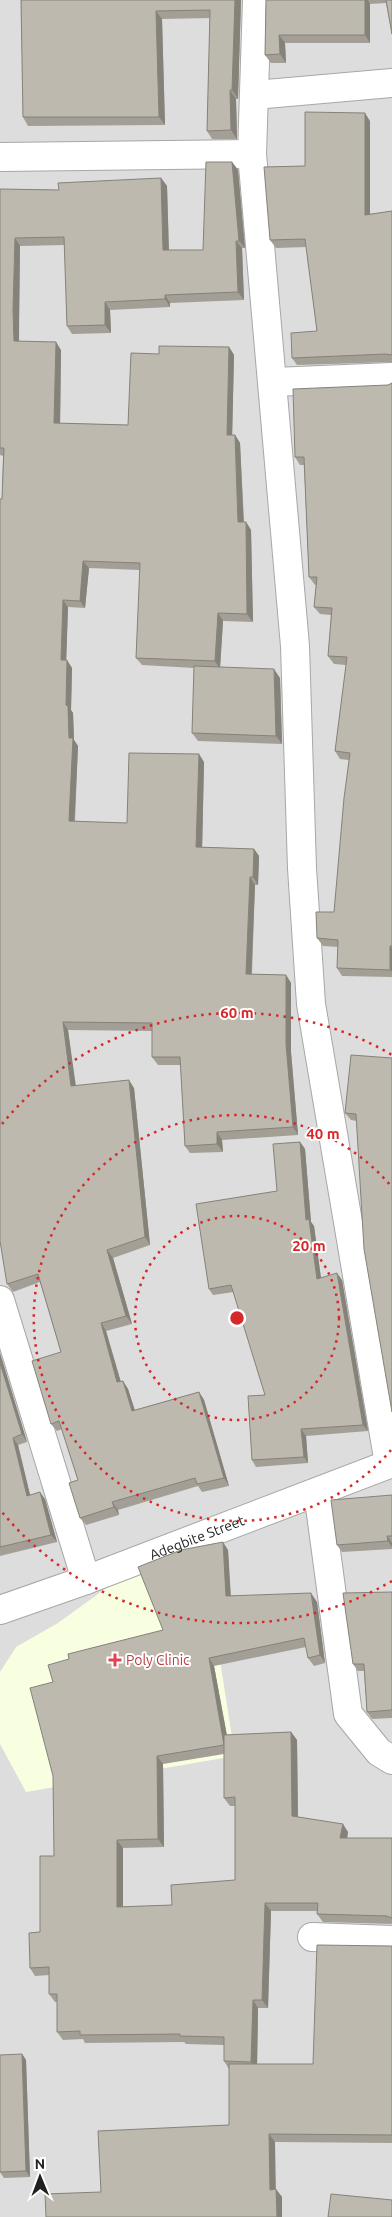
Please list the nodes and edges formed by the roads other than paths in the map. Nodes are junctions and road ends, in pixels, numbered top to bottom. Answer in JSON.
{"nodes":[{"id":1,"x":257,"y":0,"type":"edge"},
{"id":2,"x":392,"y":83,"type":"edge"},
{"id":3,"x":254,"y":95,"type":"junction"},
{"id":4,"x":252,"y":154,"type":"junction"},
{"id":5,"x":0,"y":157,"type":"edge"},
{"id":6,"x":392,"y":377,"type":"edge"},
{"id":7,"x":274,"y":382,"type":"junction"},
{"id":8,"x":0,"y":1300,"type":"edge"},
{"id":9,"x":390,"y":1463,"type":"edge"},
{"id":10,"x":318,"y":1492,"type":"junction"},
{"id":11,"x":86,"y":1580,"type":"junction"},
{"id":12,"x":0,"y":1610,"type":"edge"},
{"id":13,"x":392,"y":1760,"type":"edge"},
{"id":14,"x":312,"y":1937,"type":"dead end"},
{"id":15,"x":392,"y":1940,"type":"edge"}],
"edges":[{"from":1,"to":3,"type":"street"},
{"from":2,"to":3,"type":"street"},
{"from":3,"to":4,"type":"street"},
{"from":4,"to":5,"type":"street"},
{"from":4,"to":7,"type":"street"},
{"from":6,"to":7,"type":"street"},
{"from":7,"to":9,"type":"street"},
{"from":8,"to":11,"type":"street"},
{"from":9,"to":10,"type":"street","name":"Adegbite Street"},
{"from":10,"to":11,"type":"street","name":"Adegbite Street"},
{"from":10,"to":13,"type":"street"},
{"from":11,"to":12,"type":"street","name":"Adegbite Street"},
{"from":14,"to":15,"type":"street"}]}
